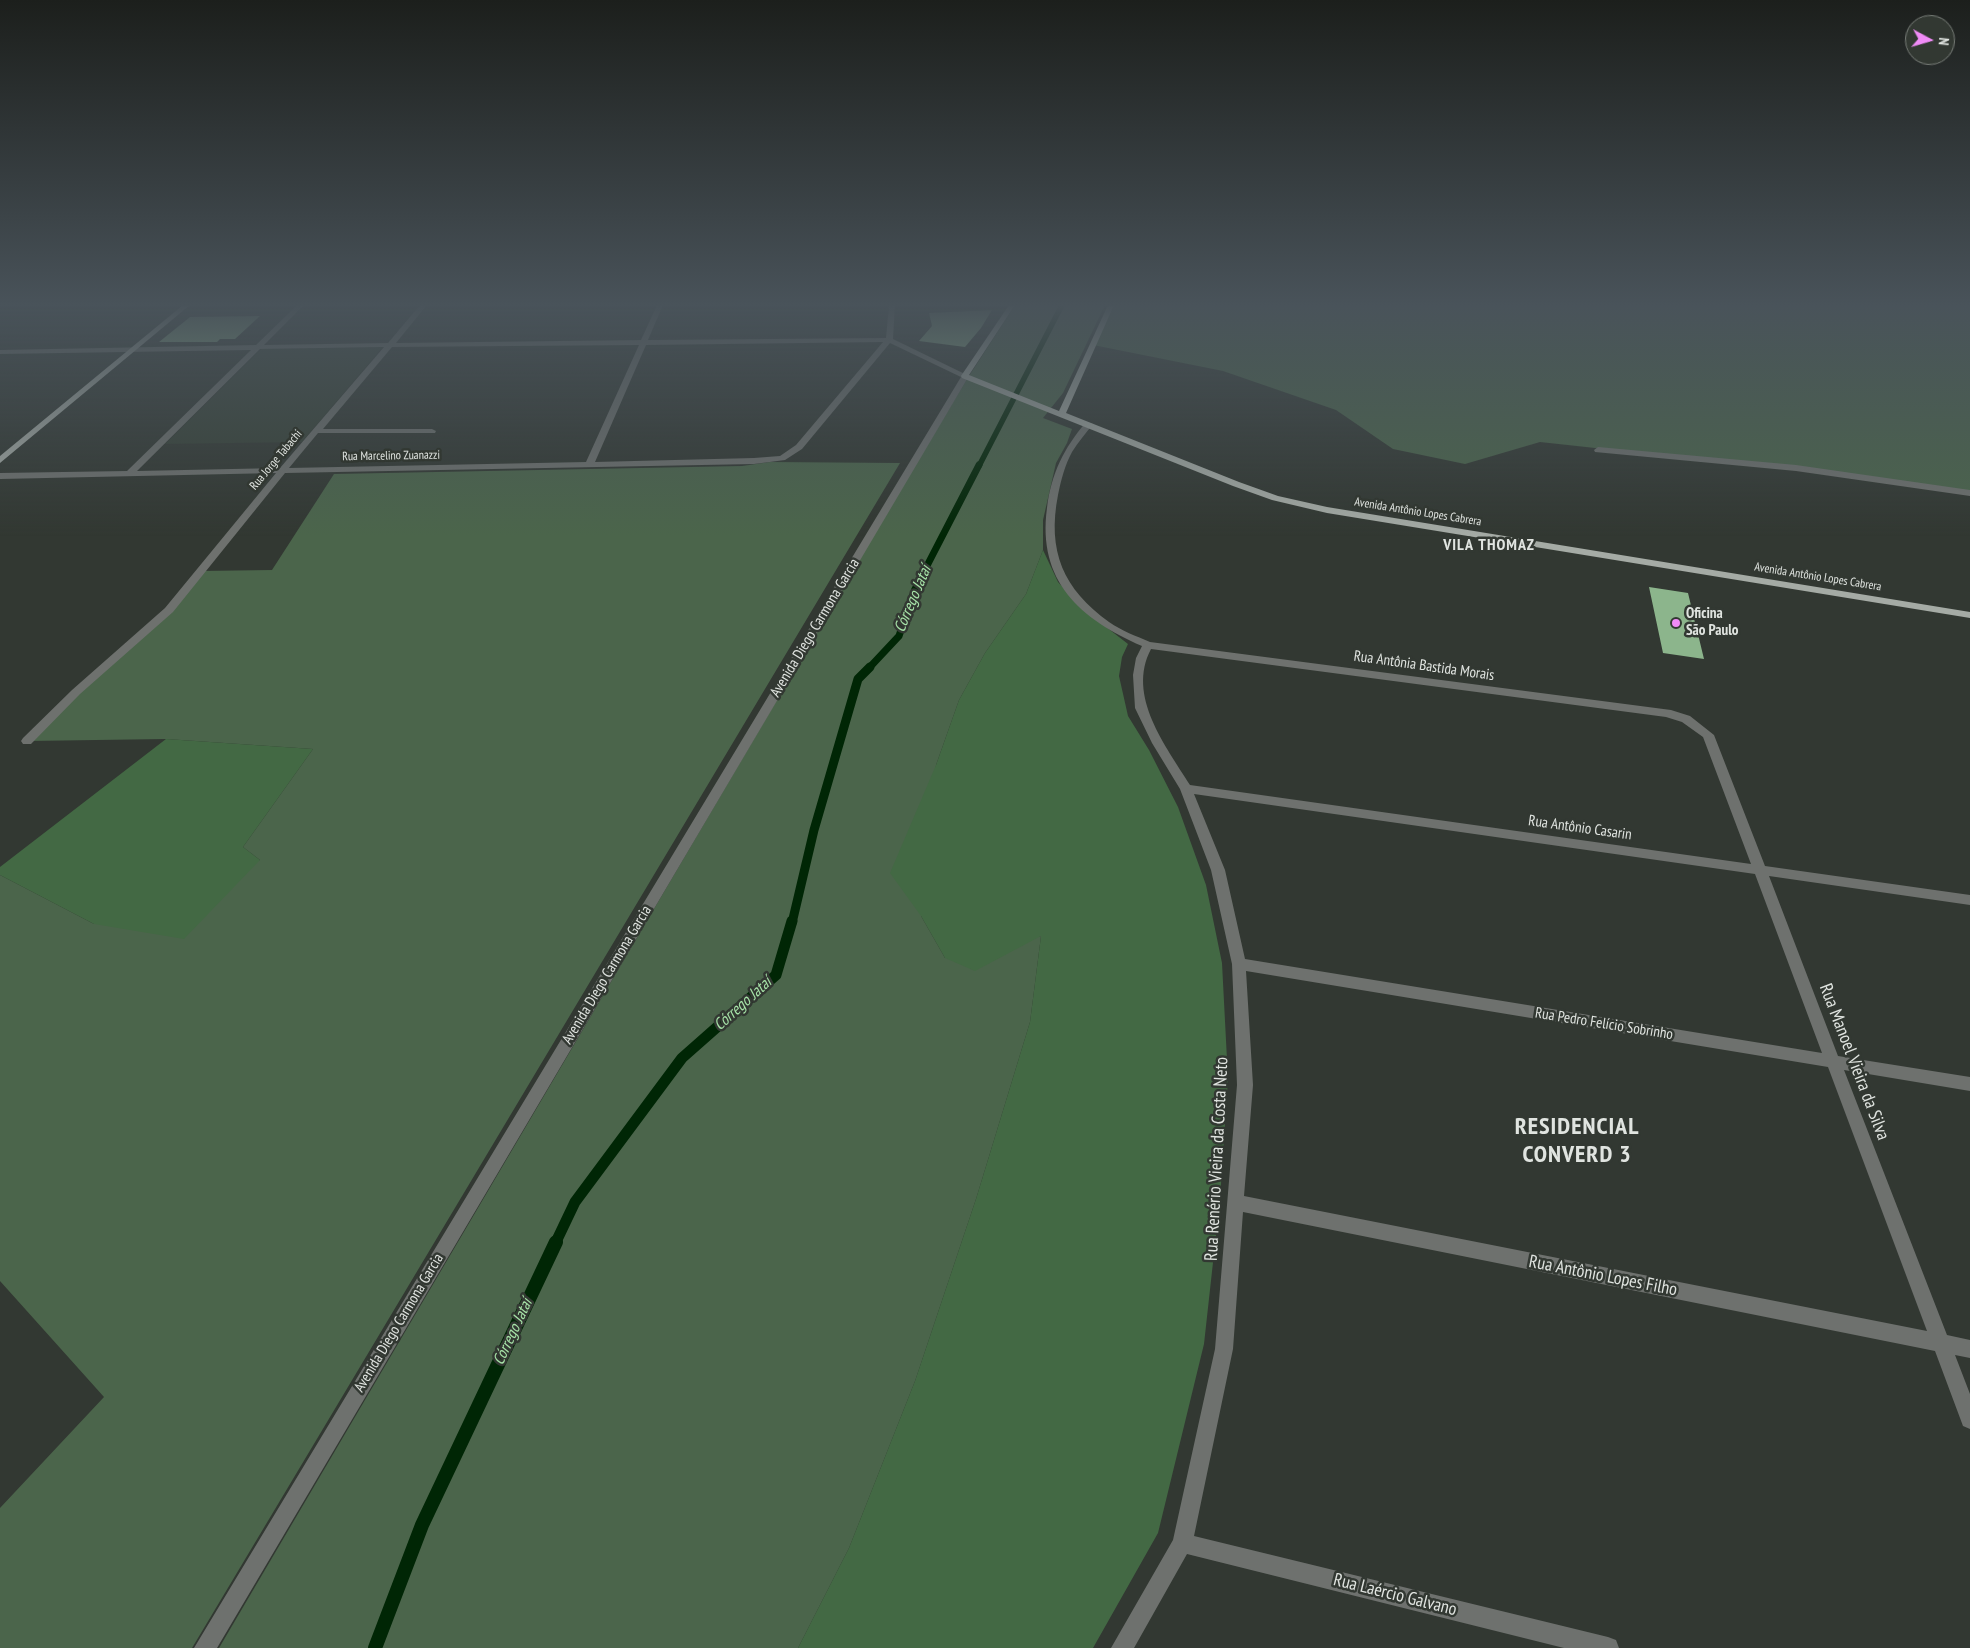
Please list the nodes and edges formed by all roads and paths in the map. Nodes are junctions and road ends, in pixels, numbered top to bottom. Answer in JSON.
{"nodes":[{"id":1,"x":94,"y":382,"type":"edge"},
{"id":2,"x":223,"y":382,"type":"edge"},
{"id":3,"x":358,"y":382,"type":"edge"},
{"id":4,"x":626,"y":382,"type":"edge"},
{"id":5,"x":854,"y":382,"type":"edge"},
{"id":6,"x":969,"y":382,"type":"edge"},
{"id":7,"x":981,"y":382,"type":"edge"},
{"id":8,"x":1076,"y":382,"type":"edge"},
{"id":9,"x":1062,"y":413,"type":"junction"},
{"id":10,"x":1089,"y":424,"type":"junction"},
{"id":11,"x":317,"y":431,"type":"junction"},
{"id":12,"x":432,"y":431,"type":"dead end"},
{"id":13,"x":1598,"y":450,"type":"dead end"},
{"id":14,"x":0,"y":460,"type":"edge"},
{"id":15,"x":589,"y":465,"type":"junction"},
{"id":16,"x":282,"y":471,"type":"junction"},
{"id":17,"x":129,"y":474,"type":"junction"},
{"id":18,"x":0,"y":476,"type":"edge"},
{"id":19,"x":1970,"y":494,"type":"edge"},
{"id":20,"x":1970,"y":615,"type":"edge"},
{"id":21,"x":1148,"y":645,"type":"junction"},
{"id":22,"x":1695,"y":724,"type":"joint"},
{"id":23,"x":27,"y":742,"type":"dead end"},
{"id":24,"x":1186,"y":789,"type":"junction"},
{"id":25,"x":1760,"y":870,"type":"junction"},
{"id":26,"x":1970,"y":900,"type":"edge"},
{"id":27,"x":1239,"y":964,"type":"junction"},
{"id":28,"x":1834,"y":1062,"type":"junction"},
{"id":29,"x":1970,"y":1084,"type":"edge"},
{"id":30,"x":1237,"y":1203,"type":"junction"},
{"id":31,"x":1941,"y":1343,"type":"junction"},
{"id":32,"x":1970,"y":1349,"type":"edge"},
{"id":33,"x":1970,"y":1419,"type":"edge"},
{"id":34,"x":1182,"y":1543,"type":"junction"},
{"id":35,"x":205,"y":1648,"type":"edge"},
{"id":36,"x":1122,"y":1648,"type":"edge"},
{"id":37,"x":1608,"y":1648,"type":"edge"}],
"edges":[{"from":1,"to":14,"type":"main road"},
{"from":2,"to":17,"type":"street"},
{"from":3,"to":11,"type":"street","name":"Rua Jorge Tabachi"},
{"from":4,"to":15,"type":"street"},
{"from":5,"to":15,"type":"street","name":"Rua Marcelino Zuanazzi"},
{"from":6,"to":35,"type":"street","name":"Avenida Diego Carmona Garcia"},
{"from":7,"to":9,"type":"main road","name":"Avenida Antônio Lopes Cabrera"},
{"from":8,"to":9,"type":"main road"},
{"from":9,"to":10,"type":"main road","name":"Avenida Antônio Lopes Cabrera"},
{"from":10,"to":20,"type":"main road","name":"Avenida Antônio Lopes Cabrera"},
{"from":10,"to":21,"type":"street","name":"Rua Antônia Bastida Morais"},
{"from":11,"to":12,"type":"street"},
{"from":11,"to":16,"type":"street","name":"Rua Jorge Tabachi"},
{"from":13,"to":19,"type":"street"},
{"from":15,"to":16,"type":"street","name":"Rua Marcelino Zuanazzi"},
{"from":16,"to":17,"type":"street","name":"Rua Marcelino Zuanazzi"},
{"from":16,"to":23,"type":"street","name":"Rua Jorge Tabachi"},
{"from":17,"to":18,"type":"street","name":"Rua Marcelino Zuanazzi"},
{"from":21,"to":22,"type":"street","name":"Rua Antônia Bastida Morais"},
{"from":21,"to":24,"type":"street","name":"Rua Renério Vieira da Costa Neto"},
{"from":22,"to":25,"type":"street","name":"Rua Manoel Vieira da Silva"},
{"from":24,"to":25,"type":"street","name":"Rua Antônio Casarin"},
{"from":24,"to":27,"type":"street","name":"Rua Renério Vieira da Costa Neto"},
{"from":25,"to":26,"type":"street","name":"Rua Antônio Casarin"},
{"from":25,"to":28,"type":"street","name":"Rua Manoel Vieira da Silva"},
{"from":27,"to":28,"type":"street","name":"Rua Pedro Felício Sobrinho"},
{"from":27,"to":30,"type":"street","name":"Rua Renério Vieira da Costa Neto"},
{"from":28,"to":29,"type":"street","name":"Rua Pedro Felício Sobrinho"},
{"from":28,"to":31,"type":"street","name":"Rua Manoel Vieira da Silva"},
{"from":30,"to":31,"type":"street","name":"Rua Antônio Lopes Filho"},
{"from":30,"to":34,"type":"street","name":"Rua Renério Vieira da Costa Neto"},
{"from":31,"to":32,"type":"street","name":"Rua Antônio Lopes Filho"},
{"from":31,"to":33,"type":"street","name":"Rua Manoel Vieira da Silva"},
{"from":34,"to":36,"type":"street","name":"Rua Renério Vieira da Costa Neto"},
{"from":34,"to":37,"type":"street","name":"Rua Laércio Galvano"}]}
